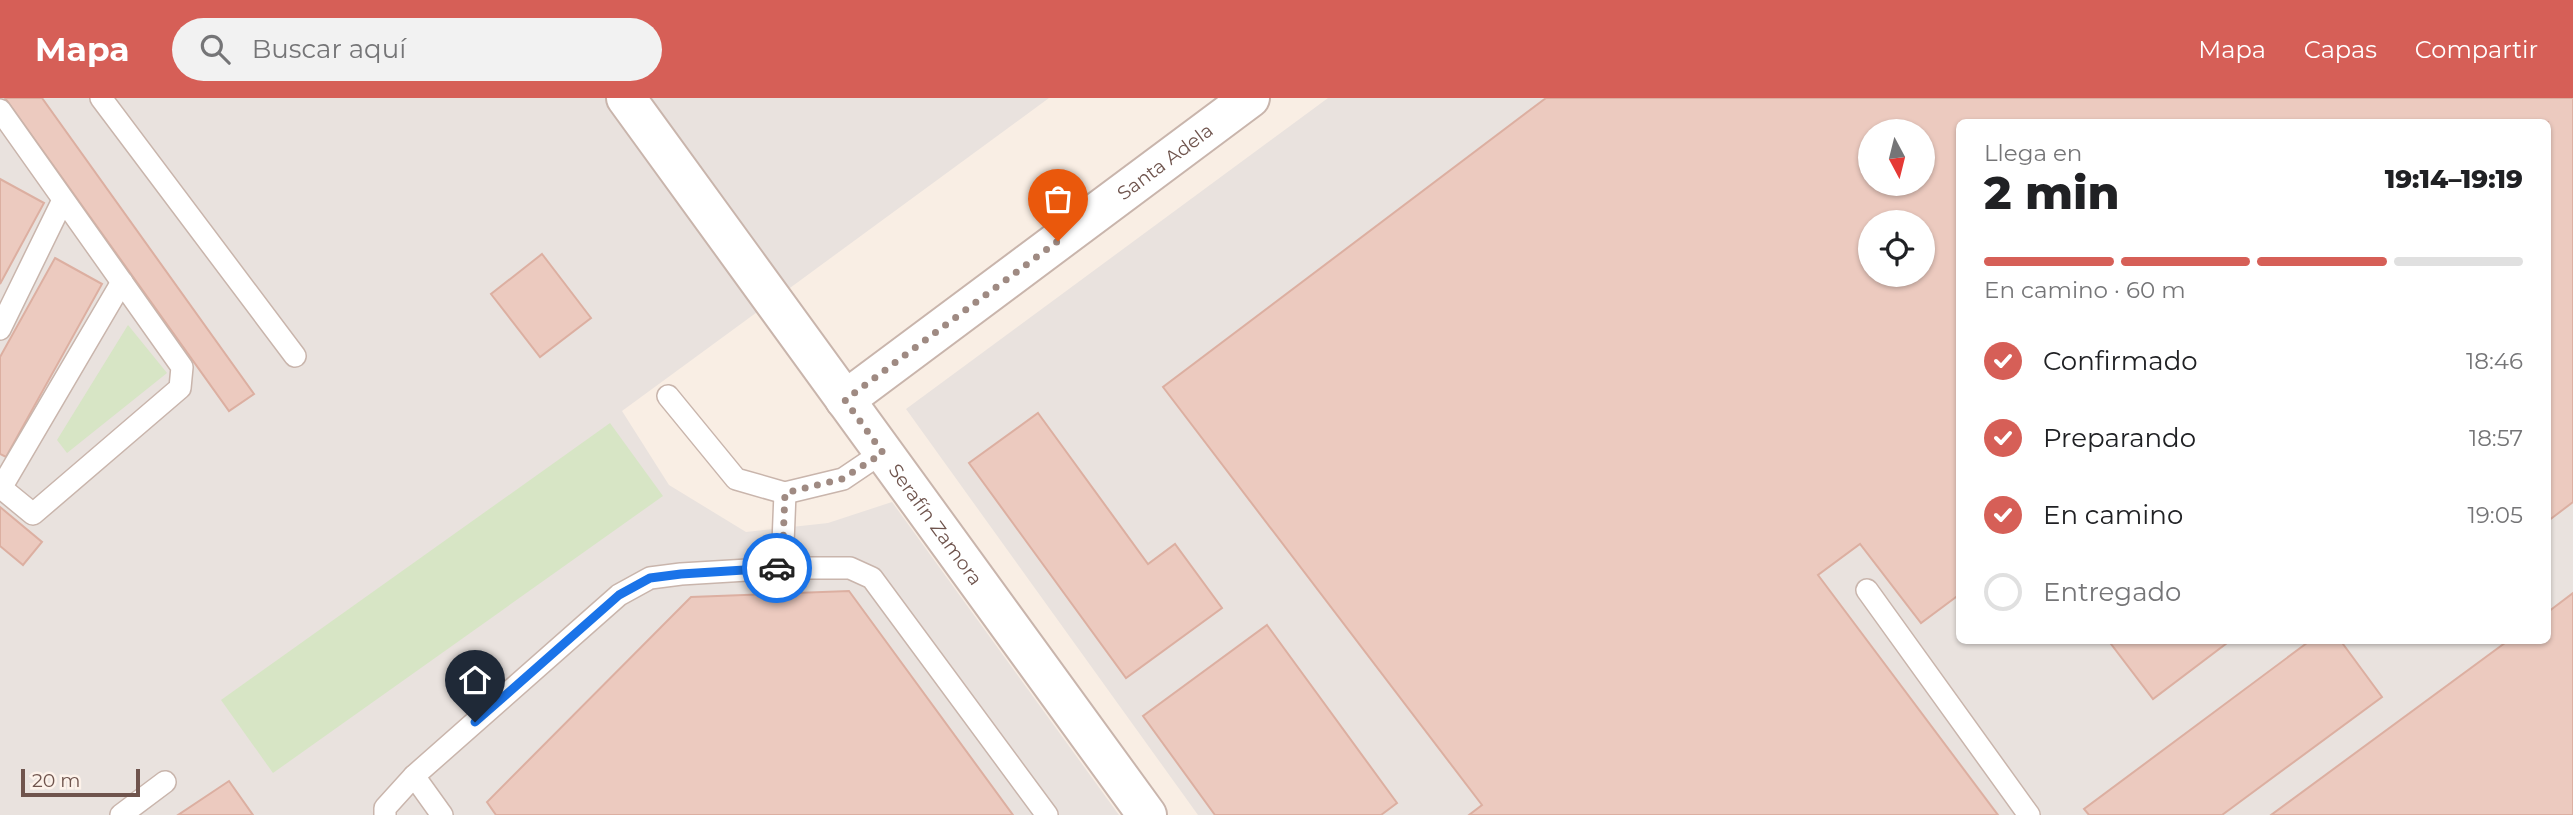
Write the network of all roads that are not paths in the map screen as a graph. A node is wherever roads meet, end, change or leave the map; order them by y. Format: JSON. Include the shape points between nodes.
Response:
{"nodes":[{"id":1,"x":101,"y":98,"type":"edge"},
{"id":2,"x":626,"y":98,"type":"edge"},
{"id":3,"x":1250,"y":98,"type":"edge"},
{"id":4,"x":3,"y":125,"type":"edge"},
{"id":5,"x":64,"y":200,"type":"junction"},
{"id":6,"x":122,"y":282,"type":"junction"},
{"id":7,"x":0,"y":329,"type":"edge"},
{"id":8,"x":295,"y":356,"type":"dead end"},
{"id":9,"x":668,"y":396,"type":"dead end"},
{"id":10,"x":845,"y":400,"type":"junction"},
{"id":11,"x":883,"y":453,"type":"junction"},
{"id":12,"x":1,"y":487,"type":"edge"},
{"id":13,"x":785,"y":493,"type":"junction"},
{"id":14,"x":782,"y":568,"type":"junction"},
{"id":15,"x":1867,"y":590,"type":"dead end"},
{"id":16,"x":414,"y":776,"type":"junction"},
{"id":17,"x":165,"y":782,"type":"dead end"},
{"id":18,"x":121,"y":815,"type":"edge"},
{"id":19,"x":385,"y":815,"type":"edge"},
{"id":20,"x":442,"y":815,"type":"edge"},
{"id":21,"x":1047,"y":815,"type":"edge"},
{"id":22,"x":1147,"y":815,"type":"edge"},
{"id":23,"x":2029,"y":815,"type":"edge"}],
"edges":[{"from":1,"to":8,"type":"lane"},
{"from":2,"to":10,"type":"street","name":"Serafín Zamora"},
{"from":3,"to":10,"type":"street","name":"Santa Adela"},
{"from":4,"to":5,"type":"lane"},
{"from":5,"to":6,"type":"lane"},
{"from":5,"to":7,"type":"lane"},
{"from":6,"to":12,"type":"lane"},
{"from":6,"to":12,"type":"lane","via":[[182,367],[180,388],[33,514]]},
{"from":9,"to":13,"type":"lane","via":[[736,479]]},
{"from":10,"to":11,"type":"street","name":"Serafín Zamora"},
{"from":11,"to":13,"type":"lane","via":[[842,479]]},
{"from":11,"to":22,"type":"street","name":"Serafín Zamora"},
{"from":13,"to":14,"type":"lane"},
{"from":14,"to":16,"type":"lane","via":[[650,578],[619,595]]},
{"from":14,"to":21,"type":"lane","via":[[850,568],[872,578]]},
{"from":15,"to":23,"type":"lane"},
{"from":16,"to":19,"type":"lane","via":[[385,808]]},
{"from":16,"to":20,"type":"lane"},
{"from":17,"to":18,"type":"lane"}]}
